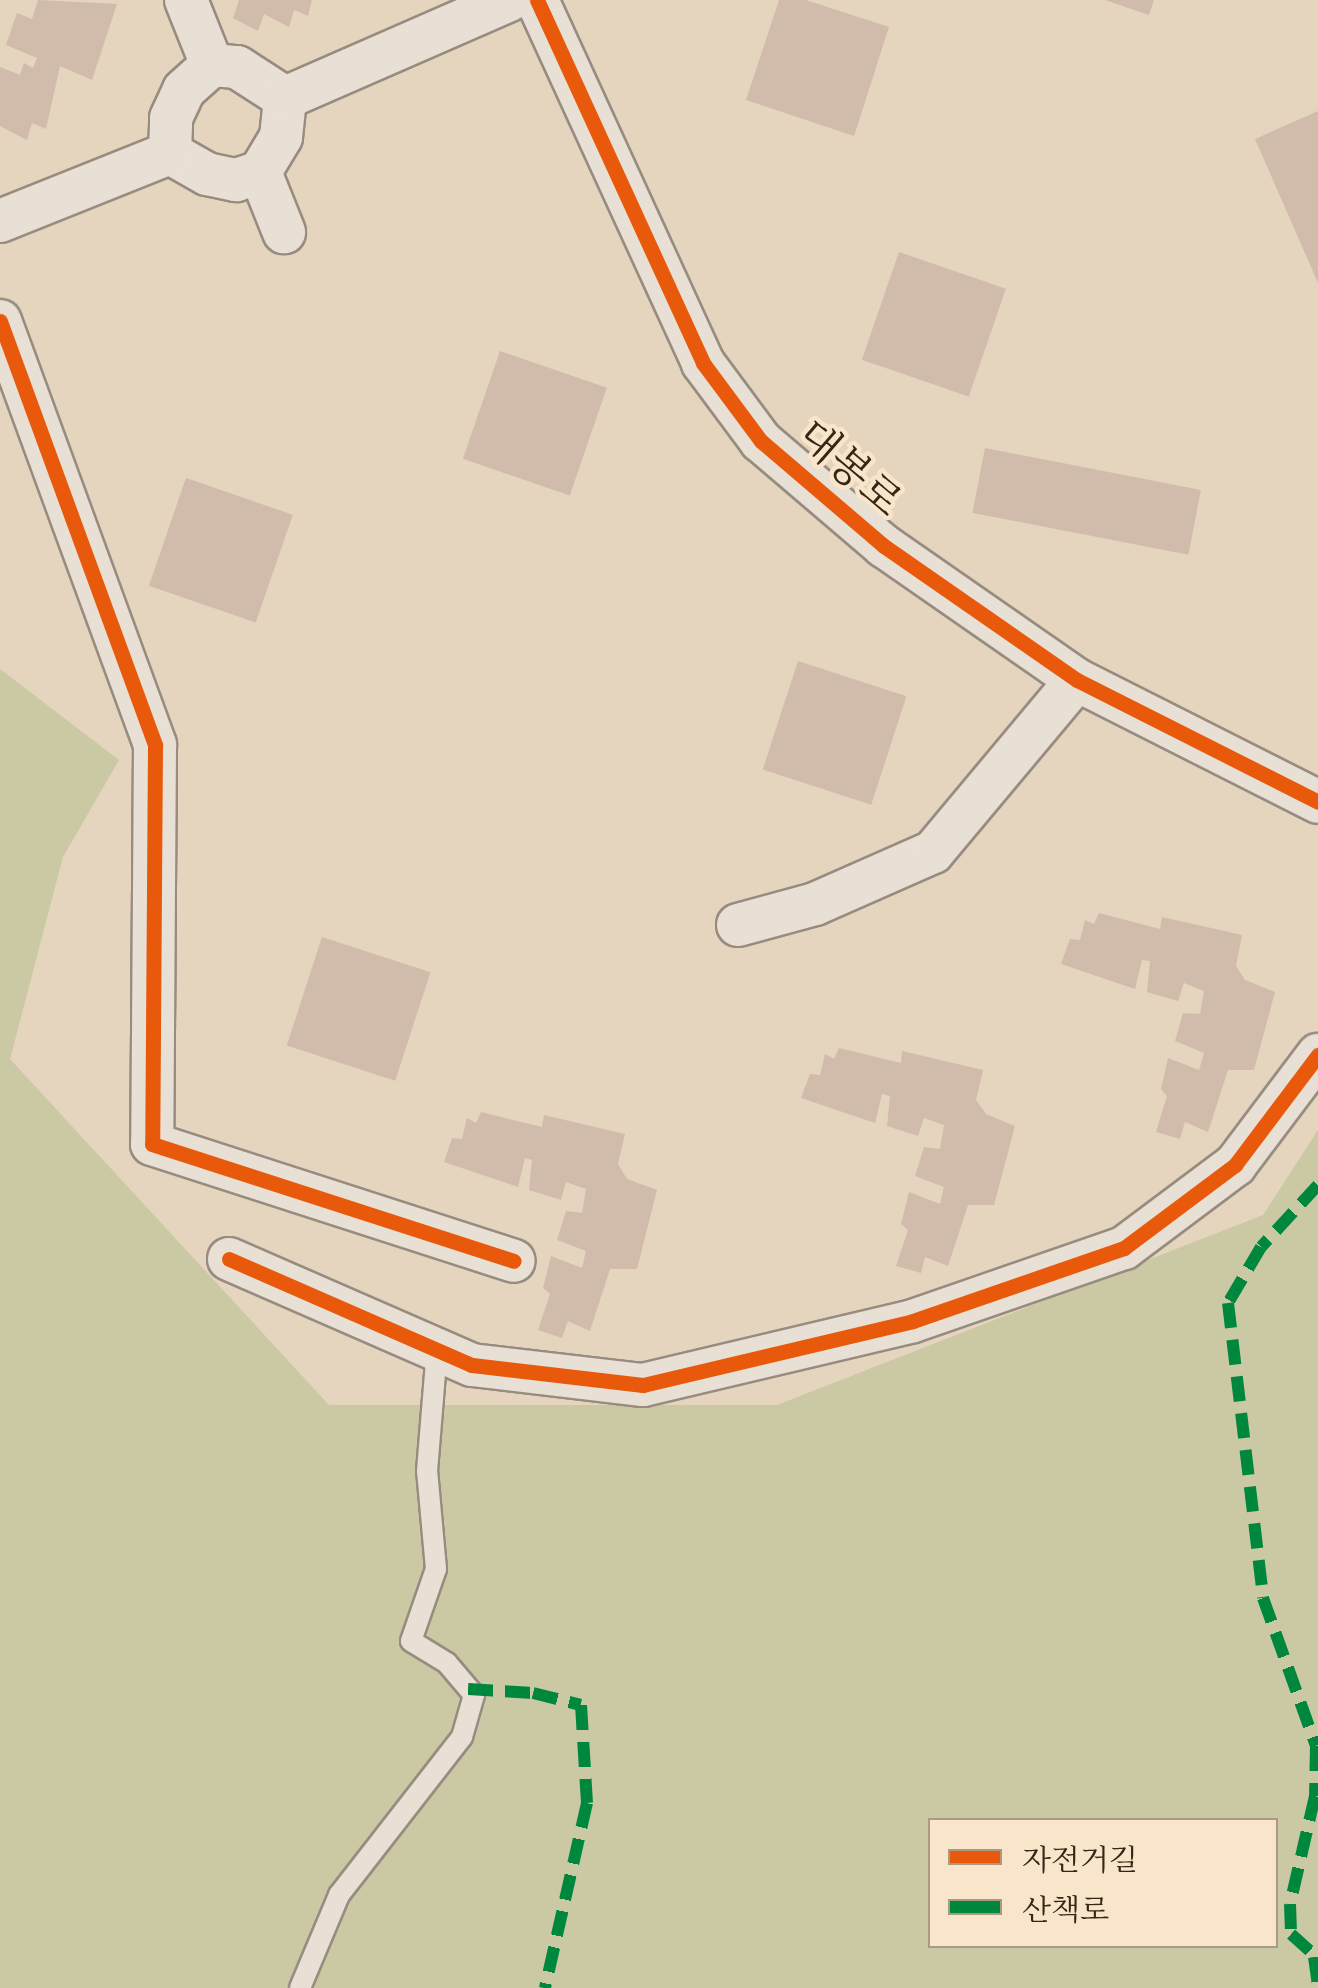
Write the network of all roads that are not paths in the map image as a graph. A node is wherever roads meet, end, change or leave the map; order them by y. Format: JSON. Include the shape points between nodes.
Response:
{"nodes":[{"id":1,"x":186,"y":0,"type":"edge"},
{"id":2,"x":508,"y":0,"type":"edge"},
{"id":3,"x":537,"y":0,"type":"edge"},
{"id":4,"x":212,"y":65,"type":"junction"},
{"id":5,"x":285,"y":98,"type":"junction"},
{"id":6,"x":170,"y":154,"type":"junction"},
{"id":7,"x":260,"y":172,"type":"junction"},
{"id":8,"x":0,"y":221,"type":"edge"},
{"id":9,"x":284,"y":232,"type":"dead end"},
{"id":10,"x":0,"y":321,"type":"edge"},
{"id":11,"x":1077,"y":680,"type":"junction"},
{"id":12,"x":1318,"y":802,"type":"edge"},
{"id":13,"x":738,"y":925,"type":"dead end"},
{"id":14,"x":1318,"y":1056,"type":"edge"},
{"id":15,"x":229,"y":1259,"type":"dead end"},
{"id":16,"x":514,"y":1261,"type":"dead end"},
{"id":17,"x":437,"y":1350,"type":"junction"},
{"id":18,"x":300,"y":1988,"type":"edge"}],
"edges":[{"from":1,"to":4,"type":"street"},
{"from":2,"to":5,"type":"street"},
{"from":3,"to":11,"type":"street","name":"대봉로","via":[[702,364],[762,441],[884,546]]},
{"from":4,"to":5,"type":"street","via":[[237,67]]},
{"from":4,"to":6,"type":"street","via":[[184,90],[170,118]]},
{"from":5,"to":7,"type":"street","via":[[281,136]]},
{"from":6,"to":7,"type":"street","via":[[221,177]]},
{"from":6,"to":8,"type":"street"},
{"from":7,"to":9,"type":"street"},
{"from":10,"to":16,"type":"street","via":[[155,745],[152,1144]]},
{"from":11,"to":12,"type":"street","name":"대봉로"},
{"from":11,"to":13,"type":"street","via":[[933,852],[815,904]]},
{"from":14,"to":17,"type":"street","via":[[1235,1165],[1124,1248],[1017,1289],[642,1386],[472,1365]]},
{"from":15,"to":17,"type":"street"},
{"from":17,"to":18,"type":"lane","via":[[427,1472],[436,1569],[411,1641],[447,1663],[474,1695],[462,1737],[339,1895]]}]}
